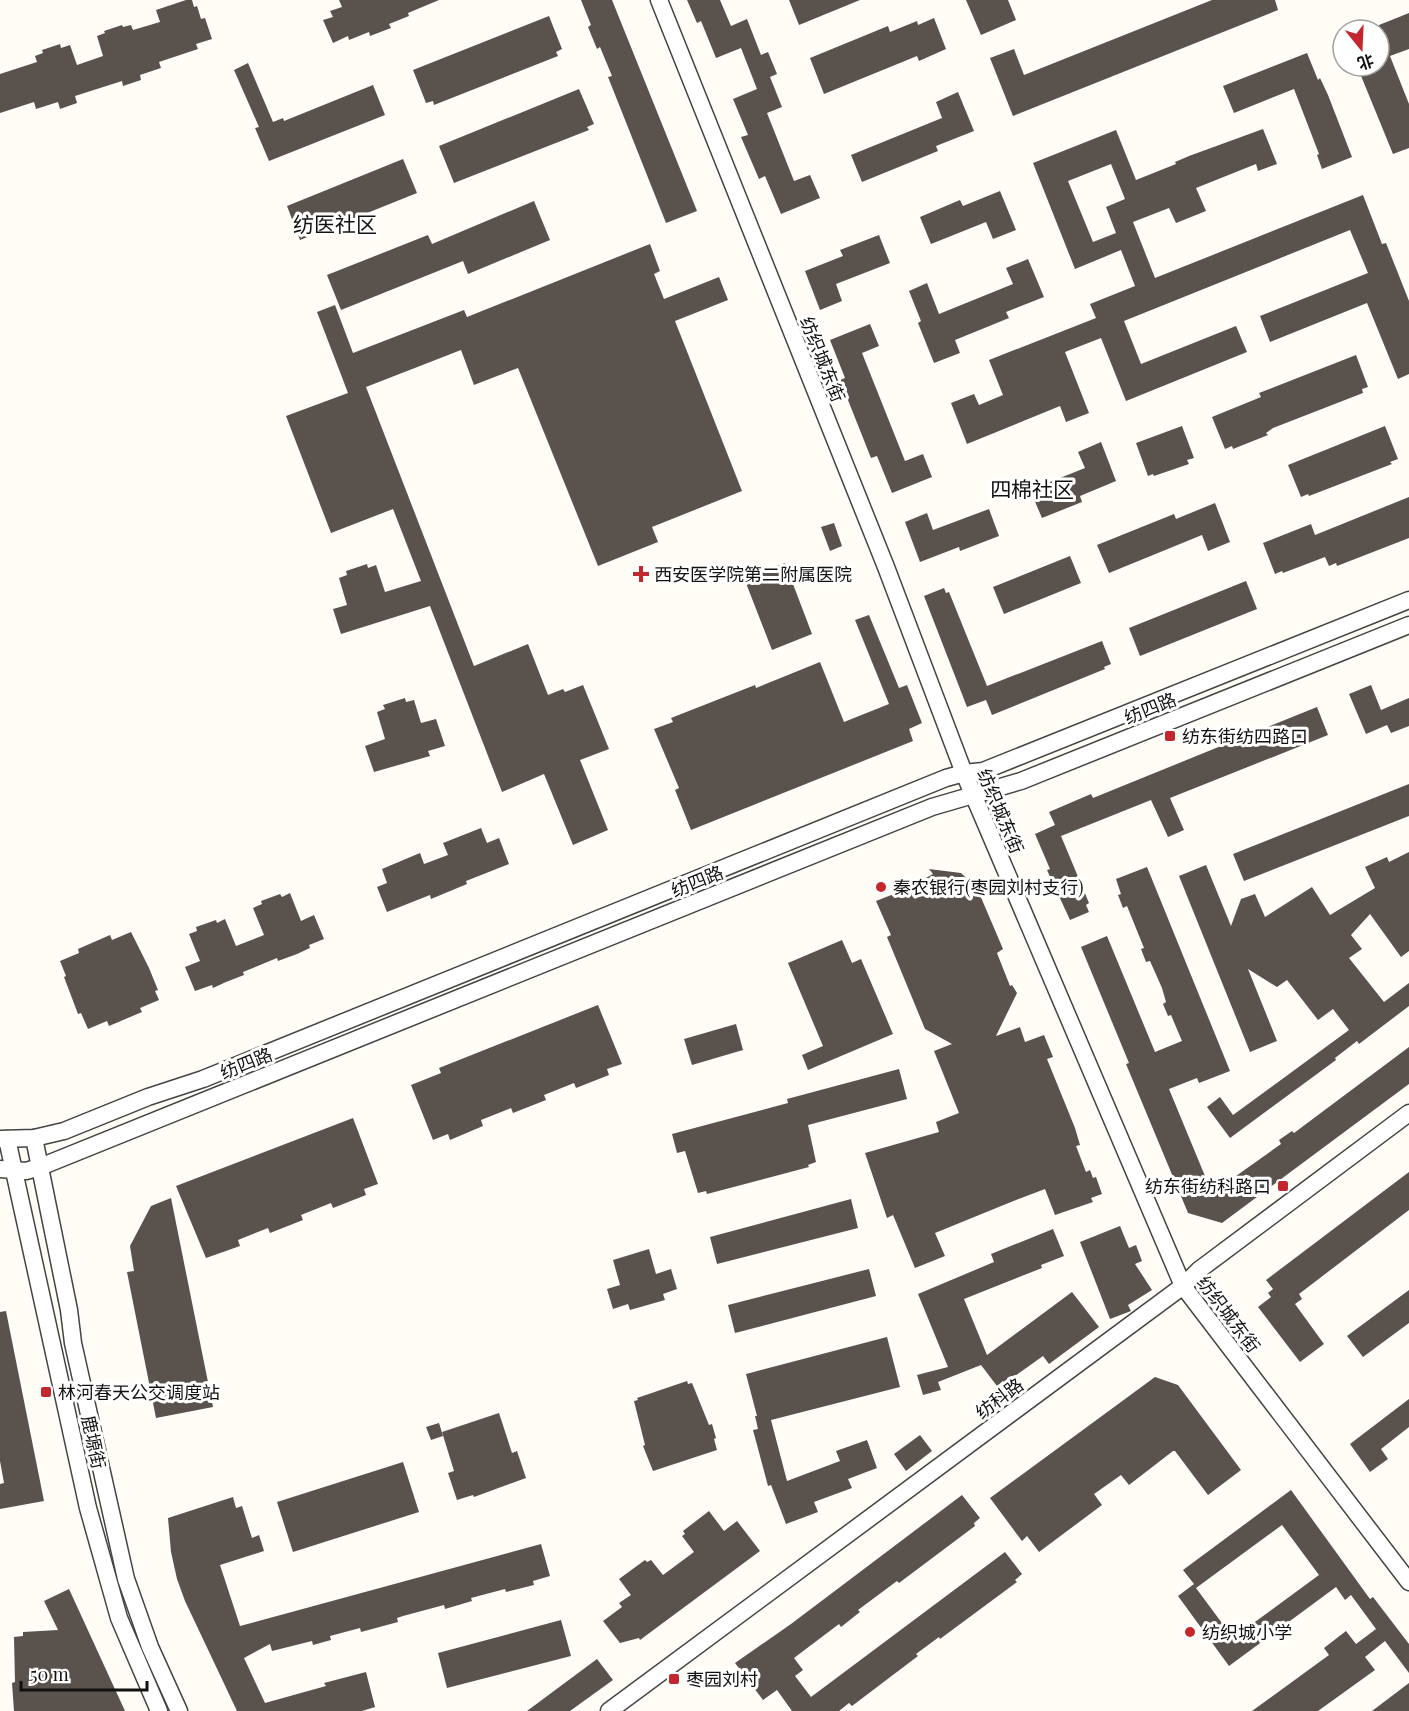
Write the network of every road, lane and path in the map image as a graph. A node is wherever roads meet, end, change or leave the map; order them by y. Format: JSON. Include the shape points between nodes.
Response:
{"nodes":[{"id":1,"x":660,"y":0,"type":"edge"},
{"id":2,"x":1409,"y":600,"type":"edge"},
{"id":3,"x":1409,"y":625,"type":"edge"},
{"id":4,"x":964,"y":773,"type":"junction"},
{"id":5,"x":973,"y":795,"type":"junction"},
{"id":6,"x":1409,"y":1113,"type":"edge"},
{"id":7,"x":33,"y":1138,"type":"junction"},
{"id":8,"x":3,"y":1139,"type":"edge"},
{"id":9,"x":40,"y":1167,"type":"junction"},
{"id":10,"x":7,"y":1170,"type":"edge"},
{"id":11,"x":1183,"y":1286,"type":"junction"},
{"id":12,"x":1409,"y":1582,"type":"edge"},
{"id":13,"x":159,"y":1711,"type":"edge"},
{"id":14,"x":179,"y":1711,"type":"edge"},
{"id":15,"x":609,"y":1711,"type":"edge"}],
"edges":[{"from":1,"to":4,"type":"street","name":"纺织城东街"},
{"from":2,"to":4,"type":"street","name":"纺四路","via":[[983,771]]},
{"from":3,"to":5,"type":"street","name":"纺四路","via":[[1021,781]]},
{"from":4,"to":5,"type":"street","name":"纺织城东街"},
{"from":4,"to":7,"type":"street","name":"纺四路","via":[[202,1079],[64,1131]]},
{"from":5,"to":9,"type":"street","name":"纺四路","via":[[932,807]]},
{"from":5,"to":11,"type":"street","name":"纺织城东街"},
{"from":6,"to":11,"type":"street","name":"纺科路"},
{"from":7,"to":8,"type":"street","name":"纺四路"},
{"from":7,"to":9,"type":"street","name":"鹿塬街"},
{"from":8,"to":10,"type":"street","name":"鹿塬街"},
{"from":9,"to":10,"type":"street","name":"纺四路","via":[[26,1172]]},
{"from":9,"to":14,"type":"street","name":"鹿塬街","via":[[73,1343],[126,1579],[150,1647]]},
{"from":10,"to":13,"type":"street","name":"鹿塬街","via":[[103,1566],[119,1618]]},
{"from":11,"to":12,"type":"street","name":"纺织城东街"},
{"from":11,"to":15,"type":"street","name":"纺科路"}]}
